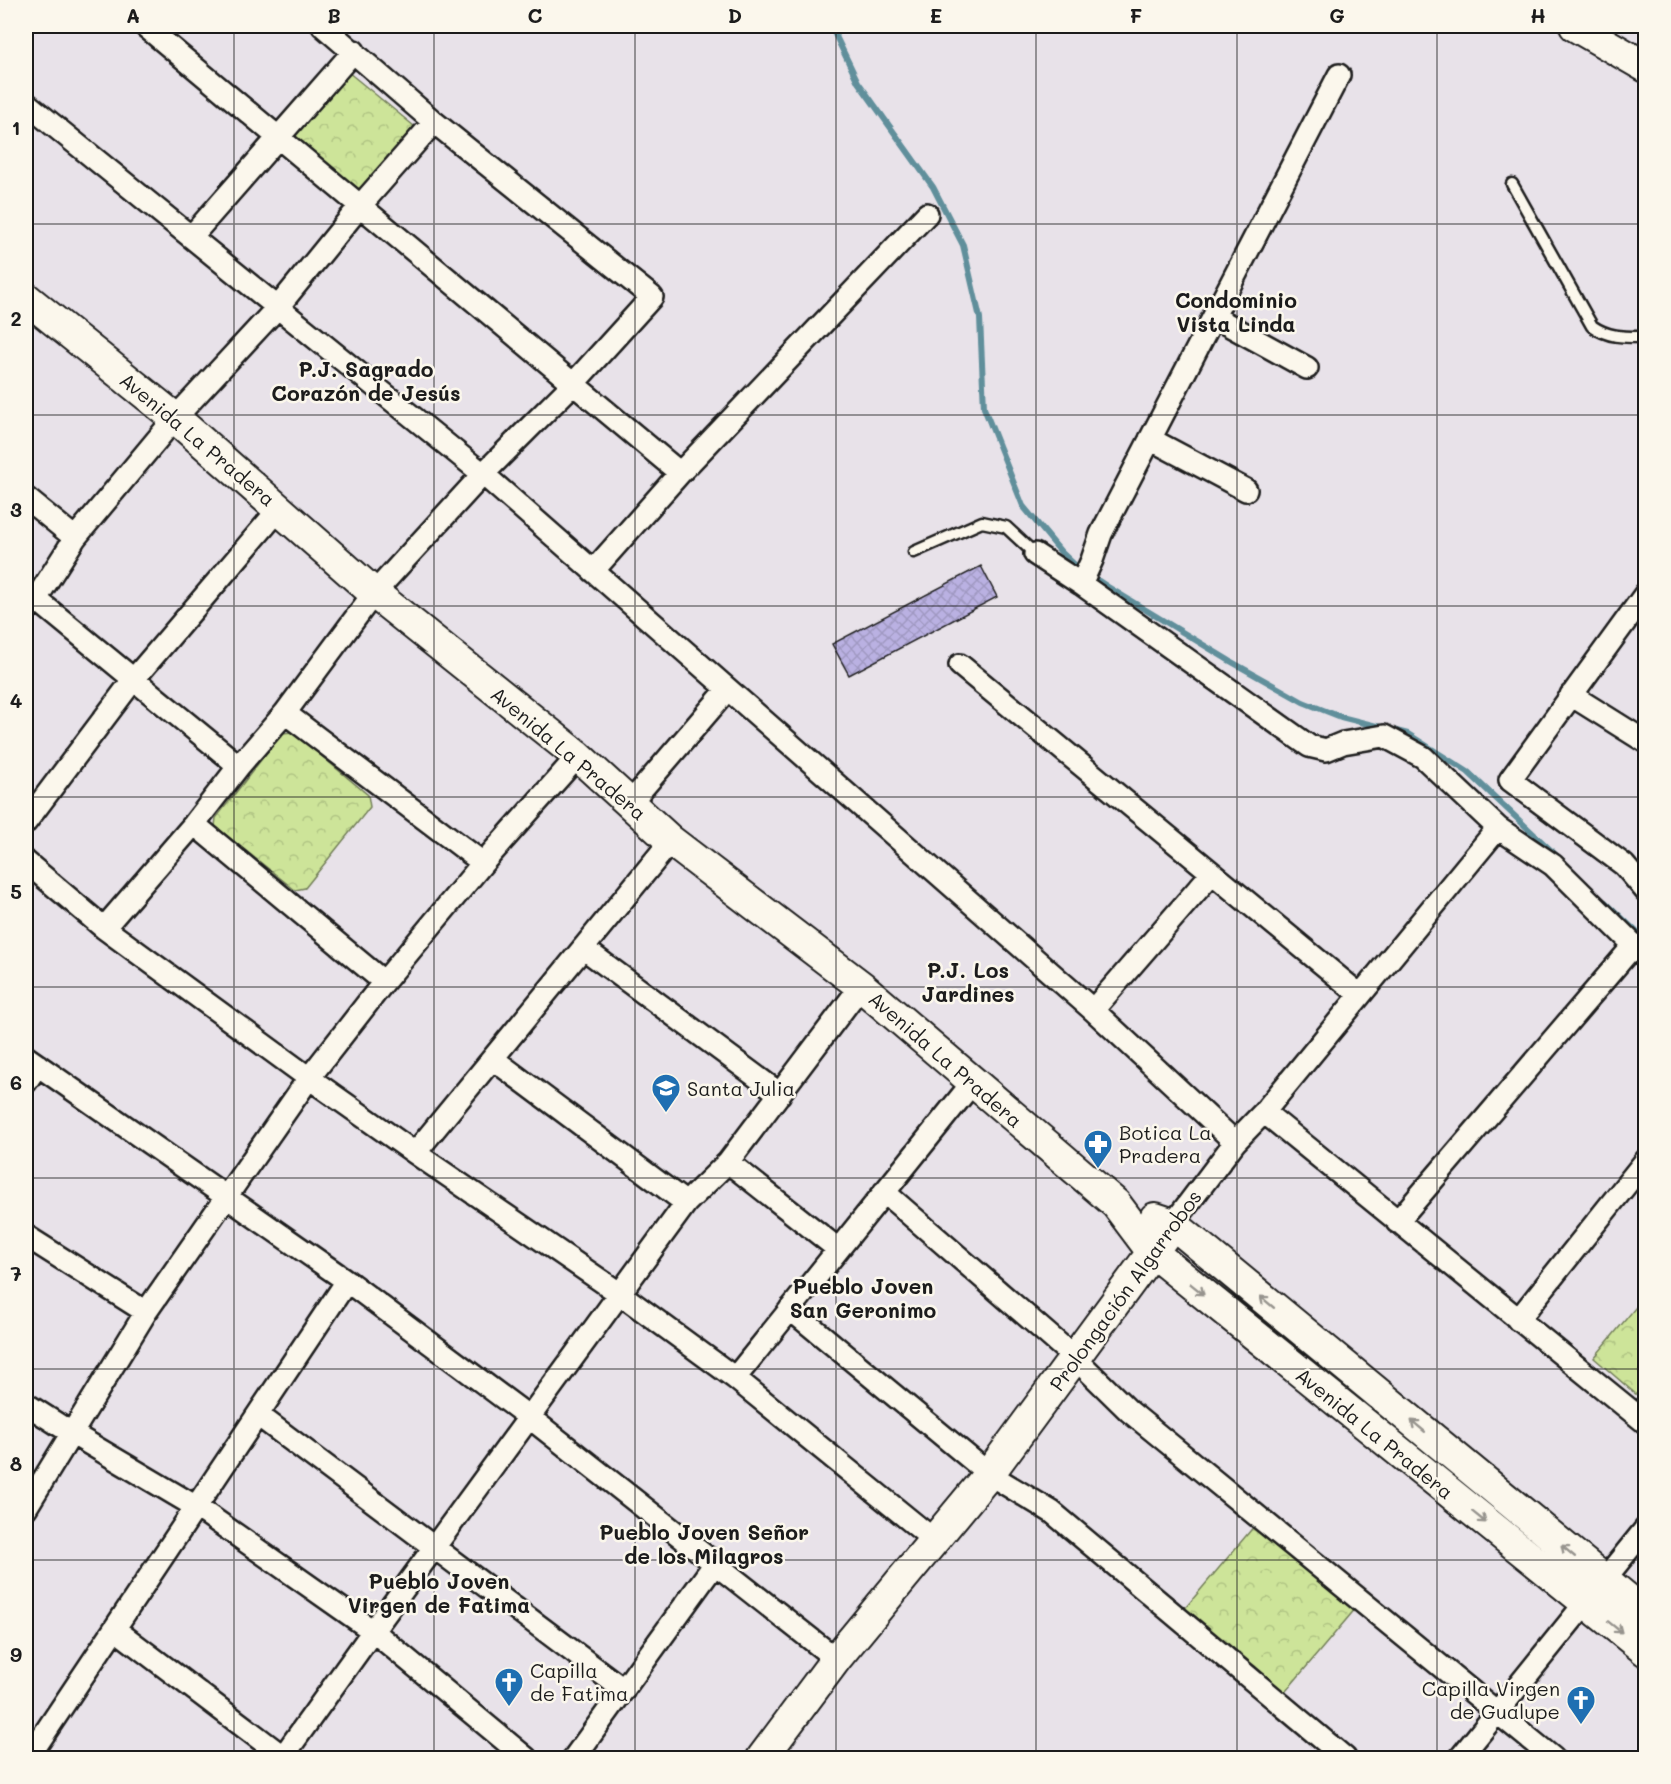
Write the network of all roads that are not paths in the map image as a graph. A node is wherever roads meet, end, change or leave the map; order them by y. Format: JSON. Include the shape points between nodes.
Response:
{"nodes":[{"id":1,"x":145,"y":26,"type":"edge"},
{"id":2,"x":323,"y":26,"type":"edge"},
{"id":3,"x":1575,"y":26,"type":"edge"},
{"id":4,"x":354,"y":51,"type":"junction"},
{"id":5,"x":1646,"y":67,"type":"edge"},
{"id":6,"x":1339,"y":75,"type":"dead end"},
{"id":7,"x":26,"y":103,"type":"edge"},
{"id":8,"x":434,"y":122,"type":"junction"},
{"id":9,"x":279,"y":138,"type":"junction"},
{"id":10,"x":1512,"y":184,"type":"dead end"},
{"id":11,"x":360,"y":206,"type":"junction"},
{"id":12,"x":927,"y":214,"type":"dead end"},
{"id":13,"x":191,"y":237,"type":"junction"},
{"id":14,"x":26,"y":298,"type":"edge"},
{"id":15,"x":278,"y":307,"type":"junction"},
{"id":16,"x":1214,"y":317,"type":"junction"},
{"id":17,"x":1646,"y":338,"type":"edge"},
{"id":18,"x":1307,"y":368,"type":"dead end"},
{"id":19,"x":573,"y":384,"type":"junction"},
{"id":20,"x":175,"y":418,"type":"junction"},
{"id":21,"x":1150,"y":439,"type":"junction"},
{"id":22,"x":680,"y":473,"type":"junction"},
{"id":23,"x":483,"y":474,"type":"junction"},
{"id":24,"x":1246,"y":490,"type":"dead end"},
{"id":25,"x":26,"y":498,"type":"edge"},
{"id":26,"x":280,"y":508,"type":"junction"},
{"id":27,"x":75,"y":538,"type":"junction"},
{"id":28,"x":914,"y":552,"type":"dead end"},
{"id":29,"x":1035,"y":554,"type":"joint"},
{"id":30,"x":593,"y":571,"type":"junction"},
{"id":31,"x":1085,"y":577,"type":"junction"},
{"id":32,"x":374,"y":593,"type":"junction"},
{"id":33,"x":31,"y":605,"type":"edge"},
{"id":34,"x":1642,"y":606,"type":"edge"},
{"id":35,"x":960,"y":665,"type":"dead end"},
{"id":36,"x":133,"y":680,"type":"junction"},
{"id":37,"x":727,"y":690,"type":"junction"},
{"id":38,"x":1572,"y":696,"type":"junction"},
{"id":39,"x":285,"y":713,"type":"junction"},
{"id":40,"x":1646,"y":742,"type":"edge"},
{"id":41,"x":578,"y":756,"type":"junction"},
{"id":42,"x":238,"y":766,"type":"junction"},
{"id":43,"x":630,"y":803,"type":"junction"},
{"id":44,"x":26,"y":822,"type":"edge"},
{"id":45,"x":194,"y":824,"type":"junction"},
{"id":46,"x":1498,"y":828,"type":"junction"},
{"id":47,"x":671,"y":841,"type":"junction"},
{"id":48,"x":26,"y":862,"type":"edge"},
{"id":49,"x":483,"y":863,"type":"junction"},
{"id":50,"x":1212,"y":873,"type":"junction"},
{"id":51,"x":1646,"y":891,"type":"edge"},
{"id":52,"x":104,"y":928,"type":"junction"},
{"id":53,"x":583,"y":948,"type":"junction"},
{"id":54,"x":1640,"y":951,"type":"edge"},
{"id":55,"x":384,"y":982,"type":"junction"},
{"id":56,"x":861,"y":986,"type":"junction"},
{"id":57,"x":1360,"y":995,"type":"junction"},
{"id":58,"x":1093,"y":1010,"type":"junction"},
{"id":59,"x":493,"y":1059,"type":"junction"},
{"id":60,"x":32,"y":1061,"type":"edge"},
{"id":61,"x":309,"y":1078,"type":"junction"},
{"id":62,"x":26,"y":1082,"type":"edge"},
{"id":63,"x":973,"y":1082,"type":"junction"},
{"id":64,"x":780,"y":1094,"type":"junction"},
{"id":65,"x":1264,"y":1112,"type":"junction"},
{"id":66,"x":1235,"y":1142,"type":"junction"},
{"id":67,"x":415,"y":1153,"type":"junction"},
{"id":68,"x":1646,"y":1160,"type":"edge"},
{"id":69,"x":728,"y":1162,"type":"junction"},
{"id":70,"x":884,"y":1192,"type":"junction"},
{"id":71,"x":225,"y":1197,"type":"junction"},
{"id":72,"x":686,"y":1203,"type":"junction"},
{"id":73,"x":1116,"y":1204,"type":"junction"},
{"id":74,"x":1397,"y":1222,"type":"junction"},
{"id":75,"x":1173,"y":1224,"type":"junction"},
{"id":76,"x":26,"y":1236,"type":"edge"},
{"id":77,"x":838,"y":1250,"type":"junction"},
{"id":78,"x":1152,"y":1252,"type":"junction"},
{"id":79,"x":347,"y":1281,"type":"junction"},
{"id":80,"x":619,"y":1293,"type":"junction"},
{"id":81,"x":790,"y":1309,"type":"junction"},
{"id":82,"x":146,"y":1312,"type":"junction"},
{"id":83,"x":1518,"y":1320,"type":"junction"},
{"id":84,"x":1075,"y":1358,"type":"junction"},
{"id":85,"x":735,"y":1378,"type":"junction"},
{"id":86,"x":26,"y":1404,"type":"edge"},
{"id":87,"x":258,"y":1415,"type":"junction"},
{"id":88,"x":529,"y":1417,"type":"junction"},
{"id":89,"x":1646,"y":1423,"type":"edge"},
{"id":90,"x":72,"y":1434,"type":"junction"},
{"id":91,"x":989,"y":1474,"type":"junction"},
{"id":92,"x":26,"y":1508,"type":"edge"},
{"id":93,"x":198,"y":1508,"type":"junction"},
{"id":94,"x":1646,"y":1528,"type":"edge"},
{"id":95,"x":934,"y":1540,"type":"junction"},
{"id":96,"x":434,"y":1547,"type":"junction"},
{"id":97,"x":714,"y":1565,"type":"junction"},
{"id":98,"x":1603,"y":1579,"type":"junction"},
{"id":99,"x":1584,"y":1602,"type":"junction"},
{"id":100,"x":1646,"y":1614,"type":"edge"},
{"id":101,"x":116,"y":1630,"type":"junction"},
{"id":102,"x":373,"y":1630,"type":"junction"},
{"id":103,"x":1646,"y":1651,"type":"edge"},
{"id":104,"x":836,"y":1659,"type":"junction"},
{"id":105,"x":624,"y":1690,"type":"junction"},
{"id":106,"x":1497,"y":1712,"type":"junction"},
{"id":107,"x":28,"y":1758,"type":"edge"},
{"id":108,"x":283,"y":1758,"type":"edge"},
{"id":109,"x":526,"y":1758,"type":"edge"},
{"id":110,"x":574,"y":1758,"type":"edge"},
{"id":111,"x":762,"y":1758,"type":"edge"},
{"id":112,"x":1345,"y":1758,"type":"edge"},
{"id":113,"x":1460,"y":1758,"type":"edge"},
{"id":114,"x":1553,"y":1758,"type":"edge"}],
"edges":[{"from":1,"to":9,"type":"street"},
{"from":2,"to":4,"type":"street"},
{"from":3,"to":5,"type":"street"},
{"from":4,"to":8,"type":"street"},
{"from":4,"to":9,"type":"street"},
{"from":6,"to":16,"type":"street"},
{"from":7,"to":13,"type":"street"},
{"from":8,"to":11,"type":"street"},
{"from":8,"to":19,"type":"street","via":[[652,297]]},
{"from":9,"to":11,"type":"street"},
{"from":9,"to":13,"type":"street"},
{"from":10,"to":17,"type":"lane","via":[[1592,326],[1614,337]]},
{"from":11,"to":15,"type":"street"},
{"from":11,"to":19,"type":"street"},
{"from":12,"to":22,"type":"street"},
{"from":13,"to":15,"type":"street"},
{"from":14,"to":20,"type":"street","name":"Avenida La Pradera"},
{"from":15,"to":20,"type":"street"},
{"from":15,"to":23,"type":"street"},
{"from":16,"to":18,"type":"street"},
{"from":16,"to":21,"type":"street"},
{"from":19,"to":22,"type":"street"},
{"from":19,"to":23,"type":"street"},
{"from":20,"to":26,"type":"street","name":"Avenida La Pradera"},
{"from":20,"to":27,"type":"street"},
{"from":21,"to":24,"type":"street"},
{"from":21,"to":31,"type":"street","via":[[1101,534]]},
{"from":22,"to":30,"type":"street"},
{"from":23,"to":30,"type":"street"},
{"from":23,"to":32,"type":"street"},
{"from":25,"to":27,"type":"street"},
{"from":26,"to":32,"type":"street","name":"Avenida La Pradera"},
{"from":26,"to":36,"type":"street"},
{"from":27,"to":33,"type":"street"},
{"from":28,"to":29,"type":"lane","via":[[982,522],[1006,527]]},
{"from":29,"to":31,"type":"street"},
{"from":30,"to":37,"type":"street"},
{"from":31,"to":46,"type":"street","via":[[1309,746],[1326,750],[1342,743],[1384,736],[1423,757]]},
{"from":32,"to":39,"type":"street"},
{"from":32,"to":41,"type":"street","name":"Avenida La Pradera"},
{"from":33,"to":36,"type":"street"},
{"from":34,"to":38,"type":"street"},
{"from":35,"to":50,"type":"street"},
{"from":36,"to":42,"type":"street"},
{"from":36,"to":44,"type":"street"},
{"from":37,"to":43,"type":"street"},
{"from":37,"to":58,"type":"street"},
{"from":38,"to":40,"type":"street"},
{"from":38,"to":51,"type":"street","via":[[1510,780],[1624,865]]},
{"from":39,"to":42,"type":"street"},
{"from":39,"to":49,"type":"street"},
{"from":41,"to":43,"type":"street","name":"Avenida La Pradera"},
{"from":41,"to":49,"type":"street"},
{"from":42,"to":45,"type":"street"},
{"from":43,"to":47,"type":"street","name":"Avenida La Pradera"},
{"from":45,"to":52,"type":"street"},
{"from":45,"to":55,"type":"street"},
{"from":46,"to":54,"type":"street","via":[[1553,865]]},
{"from":46,"to":57,"type":"street","name":"Prolongación Algarrobos"},
{"from":47,"to":53,"type":"street"},
{"from":47,"to":56,"type":"street","name":"Avenida La Pradera"},
{"from":48,"to":52,"type":"street"},
{"from":49,"to":55,"type":"street"},
{"from":50,"to":57,"type":"street"},
{"from":50,"to":58,"type":"street"},
{"from":52,"to":61,"type":"street"},
{"from":53,"to":59,"type":"street"},
{"from":53,"to":64,"type":"street"},
{"from":54,"to":74,"type":"street"},
{"from":55,"to":61,"type":"street"},
{"from":56,"to":63,"type":"street","name":"Avenida La Pradera"},
{"from":56,"to":64,"type":"street"},
{"from":57,"to":65,"type":"street","name":"Prolongación Algarrobos"},
{"from":58,"to":66,"type":"street"},
{"from":59,"to":67,"type":"street"},
{"from":59,"to":72,"type":"street"},
{"from":60,"to":62,"type":"street"},
{"from":60,"to":71,"type":"street"},
{"from":61,"to":67,"type":"street"},
{"from":61,"to":71,"type":"street"},
{"from":63,"to":70,"type":"street"},
{"from":63,"to":73,"type":"street","name":"Avenida La Pradera"},
{"from":64,"to":69,"type":"street"},
{"from":65,"to":66,"type":"street","name":"Prolongación Algarrobos"},
{"from":65,"to":74,"type":"street"},
{"from":66,"to":75,"type":"street","name":"Prolongación Algarrobos"},
{"from":67,"to":80,"type":"street"},
{"from":68,"to":83,"type":"street"},
{"from":69,"to":72,"type":"street"},
{"from":69,"to":77,"type":"street"},
{"from":70,"to":77,"type":"street"},
{"from":70,"to":84,"type":"street"},
{"from":71,"to":79,"type":"street"},
{"from":71,"to":82,"type":"street"},
{"from":72,"to":80,"type":"street"},
{"from":73,"to":75,"type":"street","name":"Avenida La Pradera"},
{"from":73,"to":78,"type":"street","name":"Avenida La Pradera"},
{"from":74,"to":83,"type":"street"},
{"from":75,"to":78,"type":"street","name":"Prolongación Algarrobos"},
{"from":98,"to":75,"type":"street","name":"Avenida La Pradera","one_way":true},
{"from":76,"to":82,"type":"street"},
{"from":77,"to":81,"type":"street"},
{"from":78,"to":84,"type":"street","name":"Prolongación Algarrobos"},
{"from":78,"to":99,"type":"street","name":"Avenida La Pradera","one_way":true},
{"from":79,"to":87,"type":"street"},
{"from":79,"to":88,"type":"street"},
{"from":80,"to":85,"type":"street"},
{"from":80,"to":88,"type":"street"},
{"from":81,"to":85,"type":"street"},
{"from":81,"to":91,"type":"street"},
{"from":82,"to":90,"type":"street"},
{"from":83,"to":89,"type":"street"},
{"from":84,"to":91,"type":"street","name":"Prolongación Algarrobos"},
{"from":84,"to":106,"type":"street","via":[[1129,1411]]},
{"from":85,"to":95,"type":"street"},
{"from":86,"to":90,"type":"street"},
{"from":87,"to":93,"type":"street"},
{"from":87,"to":96,"type":"street"},
{"from":88,"to":96,"type":"street"},
{"from":88,"to":97,"type":"street"},
{"from":90,"to":92,"type":"street"},
{"from":90,"to":93,"type":"street"},
{"from":91,"to":95,"type":"street","name":"Prolongación Algarrobos"},
{"from":91,"to":112,"type":"street","via":[[1052,1512]]},
{"from":93,"to":101,"type":"street"},
{"from":93,"to":102,"type":"street"},
{"from":94,"to":98,"type":"street"},
{"from":95,"to":104,"type":"street","name":"Prolongación Algarrobos"},
{"from":96,"to":102,"type":"street"},
{"from":96,"to":105,"type":"street"},
{"from":97,"to":104,"type":"street"},
{"from":97,"to":105,"type":"street"},
{"from":98,"to":99,"type":"street"},
{"from":98,"to":100,"type":"street","name":"Avenida La Pradera"},
{"from":99,"to":103,"type":"street","name":"Avenida La Pradera","one_way":true},
{"from":99,"to":106,"type":"street"},
{"from":101,"to":107,"type":"street"},
{"from":101,"to":108,"type":"street"},
{"from":102,"to":108,"type":"street"},
{"from":102,"to":109,"type":"street"},
{"from":104,"to":111,"type":"street","name":"Prolongación Algarrobos"},
{"from":105,"to":110,"type":"street"},
{"from":106,"to":113,"type":"street"},
{"from":106,"to":114,"type":"street"}]}
